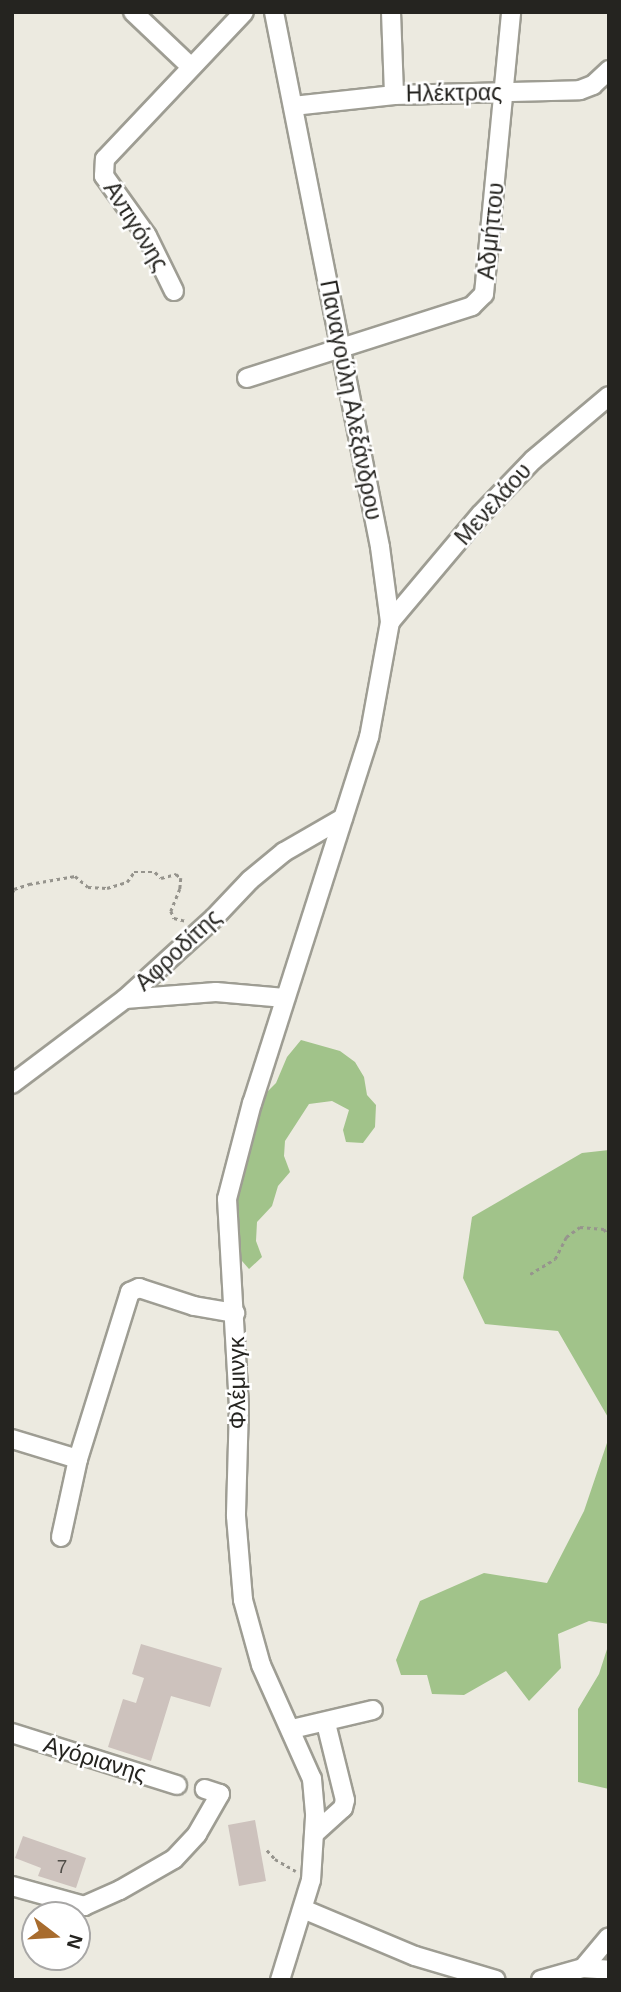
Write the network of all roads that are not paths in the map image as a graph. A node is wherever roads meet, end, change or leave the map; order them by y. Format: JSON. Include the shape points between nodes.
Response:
{"nodes":[{"id":1,"x":133,"y":12,"type":"edge"},
{"id":2,"x":244,"y":12,"type":"edge"},
{"id":3,"x":274,"y":12,"type":"edge"},
{"id":4,"x":391,"y":12,"type":"edge"},
{"id":5,"x":511,"y":12,"type":"edge"},
{"id":6,"x":190,"y":66,"type":"junction"},
{"id":7,"x":609,"y":70,"type":"edge"},
{"id":8,"x":504,"y":92,"type":"junction"},
{"id":9,"x":394,"y":94,"type":"junction"},
{"id":10,"x":293,"y":106,"type":"junction"},
{"id":11,"x":174,"y":291,"type":"dead end"},
{"id":12,"x":339,"y":348,"type":"junction"},
{"id":13,"x":247,"y":378,"type":"dead end"},
{"id":14,"x":609,"y":396,"type":"edge"},
{"id":15,"x":390,"y":622,"type":"junction"},
{"id":16,"x":354,"y":787,"type":"joint"},
{"id":17,"x":343,"y":818,"type":"junction"},
{"id":18,"x":285,"y":998,"type":"junction"},
{"id":19,"x":125,"y":999,"type":"junction"},
{"id":20,"x":12,"y":1084,"type":"edge"},
{"id":21,"x":235,"y":1313,"type":"junction"},
{"id":22,"x":12,"y":1439,"type":"edge"},
{"id":23,"x":78,"y":1459,"type":"junction"},
{"id":24,"x":61,"y":1537,"type":"dead end"},
{"id":25,"x":373,"y":1710,"type":"dead end"},
{"id":26,"x":326,"y":1723,"type":"junction"},
{"id":27,"x":292,"y":1729,"type":"junction"},
{"id":28,"x":12,"y":1733,"type":"edge"},
{"id":29,"x":177,"y":1785,"type":"dead end"},
{"id":30,"x":205,"y":1789,"type":"dead end"},
{"id":31,"x":314,"y":1833,"type":"junction"},
{"id":32,"x":12,"y":1886,"type":"edge"},
{"id":33,"x":303,"y":1909,"type":"junction"},
{"id":34,"x":609,"y":1937,"type":"edge"},
{"id":35,"x":583,"y":1968,"type":"junction"},
{"id":36,"x":609,"y":1970,"type":"edge"},
{"id":37,"x":280,"y":1980,"type":"edge"},
{"id":38,"x":496,"y":1980,"type":"edge"},
{"id":39,"x":541,"y":1980,"type":"edge"}],
"edges":[{"from":1,"to":6,"type":"street"},
{"from":2,"to":6,"type":"street","name":"Αντιγόνης"},
{"from":3,"to":10,"type":"street","name":"Παναγούλη Αλεξάνδρου"},
{"from":4,"to":9,"type":"street"},
{"from":5,"to":8,"type":"street","name":"Αδμήττου"},
{"from":6,"to":11,"type":"street","name":"Αντιγόνης","via":[[113,149],[103,168],[112,190],[157,253]]},
{"from":7,"to":8,"type":"street","name":"Ηλέκτρας","via":[[580,90]]},
{"from":8,"to":9,"type":"street","name":"Ηλέκτρας"},
{"from":8,"to":12,"type":"street","name":"Αδμήττου","via":[[484,294],[472,306]]},
{"from":9,"to":10,"type":"street","name":"Ηλέκτρας"},
{"from":10,"to":12,"type":"street","name":"Παναγούλη Αλεξάνδρου"},
{"from":12,"to":13,"type":"street","name":"Αδμήττου"},
{"from":12,"to":15,"type":"street","name":"Παναγούλη Αλεξάνδρου","via":[[380,547]]},
{"from":14,"to":15,"type":"street","name":"Μενελάου","via":[[533,460]]},
{"from":15,"to":16,"type":"street","name":"Παναγούλη Αλεξάνδρου","via":[[374,713]]},
{"from":16,"to":17,"type":"street","name":"Φλέμινγκ"},
{"from":17,"to":18,"type":"street","name":"Φλέμινγκ"},
{"from":17,"to":19,"type":"street","name":"Αφροδίτης","via":[[284,852],[250,880]]},
{"from":18,"to":19,"type":"street","via":[[216,992]]},
{"from":18,"to":21,"type":"street","name":"Φλέμινγκ","via":[[229,1189]]},
{"from":19,"to":20,"type":"street","name":"Αφροδίτης"},
{"from":21,"to":23,"type":"street","via":[[194,1306],[139,1288],[130,1292]]},
{"from":21,"to":27,"type":"street","name":"Φλέμινγκ","via":[[239,1406],[236,1516],[243,1600],[261,1665]]},
{"from":22,"to":23,"type":"street"},
{"from":23,"to":24,"type":"street"},
{"from":25,"to":26,"type":"street"},
{"from":26,"to":27,"type":"street"},
{"from":26,"to":31,"type":"street","via":[[345,1800],[343,1808]]},
{"from":27,"to":31,"type":"street","name":"Φλέμινγκ","via":[[312,1779]]},
{"from":28,"to":29,"type":"street","name":"Αγόριανης"},
{"from":30,"to":32,"type":"street","via":[[220,1794],[197,1834],[174,1859],[120,1890],[83,1906]]},
{"from":31,"to":33,"type":"street","name":"Φλέμινγκ","via":[[311,1880]]},
{"from":33,"to":37,"type":"street","name":"Φλέμινγκ"},
{"from":33,"to":38,"type":"street","via":[[415,1956]]},
{"from":34,"to":35,"type":"street"},
{"from":35,"to":36,"type":"street"},
{"from":35,"to":39,"type":"street"}]}
